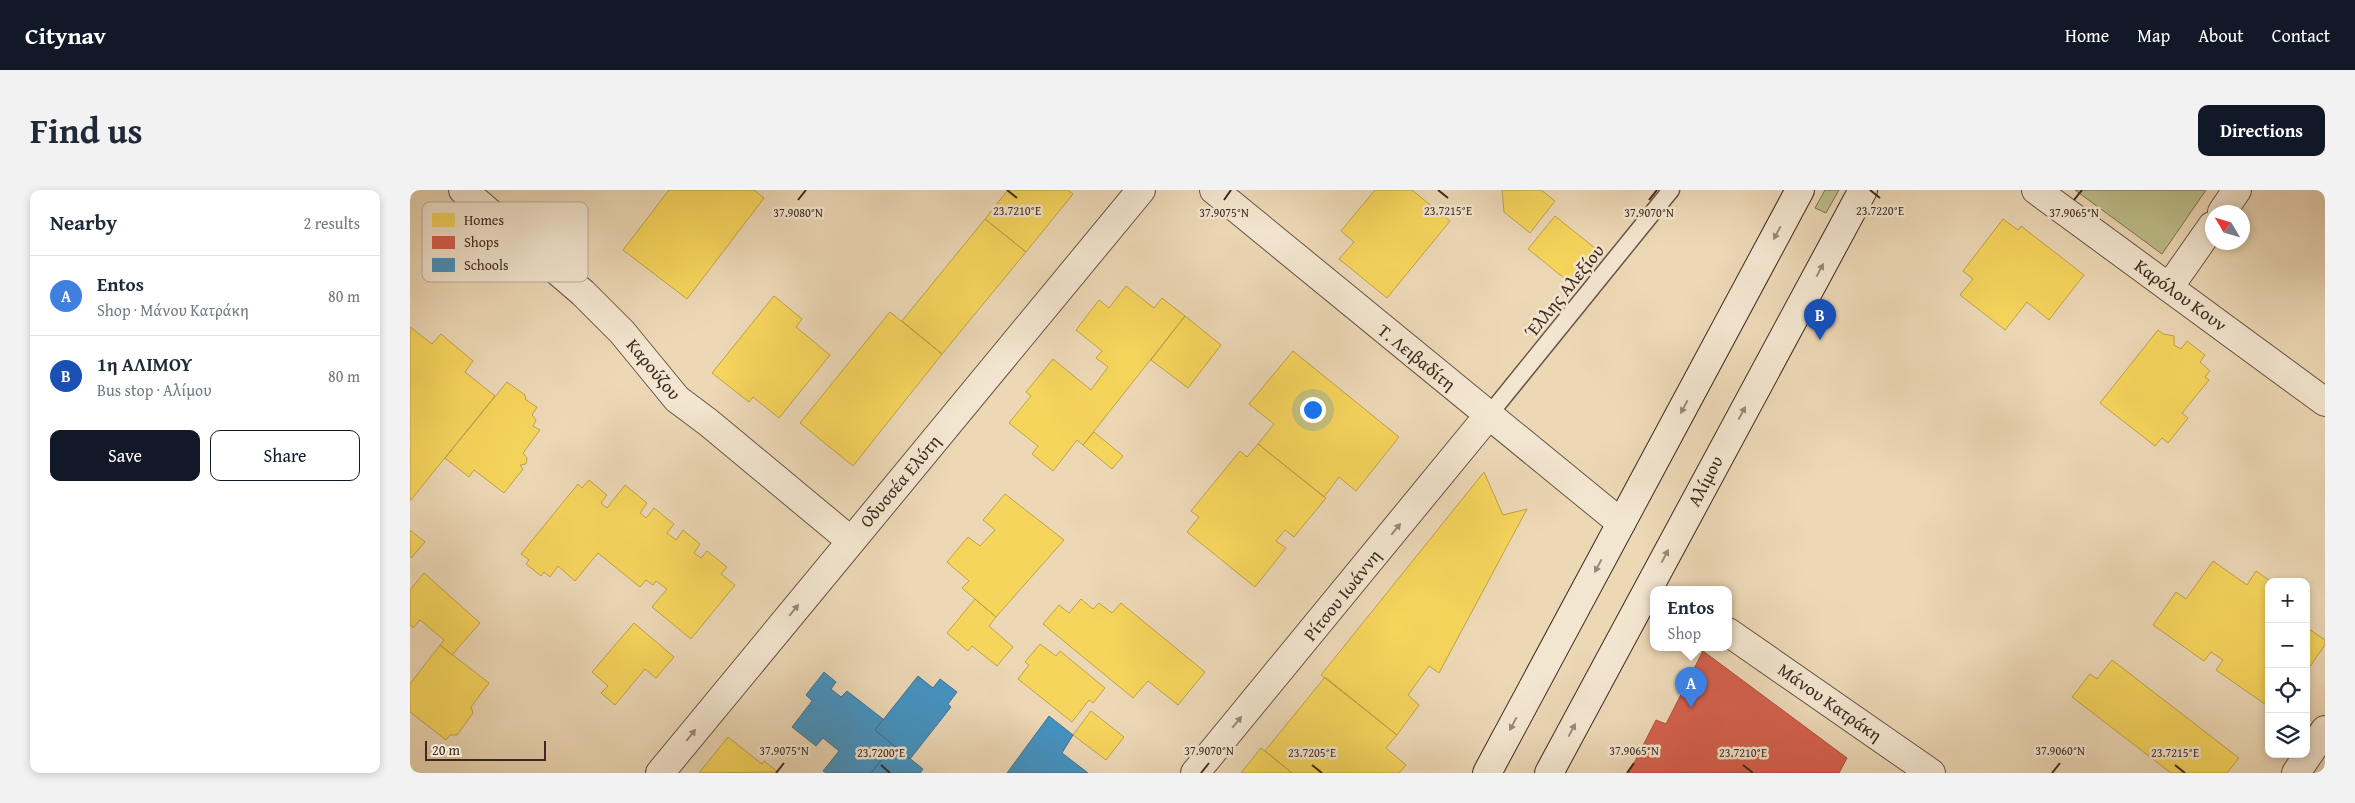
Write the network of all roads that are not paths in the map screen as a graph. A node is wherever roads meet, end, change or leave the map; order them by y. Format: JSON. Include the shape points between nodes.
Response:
{"nodes":[{"id":1,"x":464,"y":190,"type":"edge"},
{"id":2,"x":1141,"y":190,"type":"edge"},
{"id":3,"x":1214,"y":190,"type":"edge"},
{"id":4,"x":1671,"y":190,"type":"edge"},
{"id":5,"x":1800,"y":190,"type":"edge"},
{"id":6,"x":1862,"y":190,"type":"edge"},
{"id":7,"x":2036,"y":190,"type":"edge"},
{"id":8,"x":2237,"y":190,"type":"edge"},
{"id":9,"x":478,"y":202,"type":"edge"},
{"id":10,"x":2227,"y":205,"type":"edge"},
{"id":11,"x":2205,"y":236,"type":"edge"},
{"id":12,"x":570,"y":282,"type":"edge"},
{"id":13,"x":2170,"y":286,"type":"junction"},
{"id":14,"x":2325,"y":402,"type":"edge"},
{"id":15,"x":1488,"y":416,"type":"junction"},
{"id":16,"x":1621,"y":523,"type":"junction"},
{"id":17,"x":851,"y":541,"type":"junction"},
{"id":18,"x":1659,"y":585,"type":"edge"},
{"id":19,"x":1650,"y":600,"type":"edge"},
{"id":20,"x":1732,"y":635,"type":"edge"},
{"id":21,"x":2325,"y":730,"type":"edge"},
{"id":22,"x":660,"y":773,"type":"edge"},
{"id":23,"x":1195,"y":773,"type":"edge"},
{"id":24,"x":1487,"y":773,"type":"edge"},
{"id":25,"x":1549,"y":773,"type":"edge"},
{"id":26,"x":1931,"y":773,"type":"edge"},
{"id":27,"x":2296,"y":773,"type":"edge"}],
"edges":[{"from":1,"to":9,"type":"street","name":"Καρούζου"},
{"from":2,"to":17,"type":"street","name":"Οδυσσέα Ελύτη"},
{"from":3,"to":15,"type":"street","name":"Τ. Λειβαδίτη"},
{"from":4,"to":15,"type":"lane","name":"Έλλης Αλεξίου"},
{"from":5,"to":16,"type":"street","one_way":true},
{"from":18,"to":6,"type":"street","name":"Αλίμου","one_way":true},
{"from":7,"to":13,"type":"street","name":"Καρόλου Κουν"},
{"from":8,"to":10,"type":"street"},
{"from":11,"to":13,"type":"street"},
{"from":12,"to":17,"type":"street","name":"Καρούζου","via":[[622,332],[677,400]]},
{"from":13,"to":14,"type":"street","name":"Καρόλου Κουν"},
{"from":15,"to":16,"type":"street","name":"Τ. Λειβαδίτη"},
{"from":23,"to":15,"type":"street","name":"Ρίτσου Ιωάννη","one_way":true},
{"from":16,"to":24,"type":"street","one_way":true},
{"from":22,"to":17,"type":"street","name":"Οδυσσέα Ελύτη","one_way":true},
{"from":25,"to":19,"type":"street","name":"Αλίμου","one_way":true},
{"from":20,"to":26,"type":"street","name":"Μάνου Κατράκη"},
{"from":21,"to":27,"type":"street"}]}
